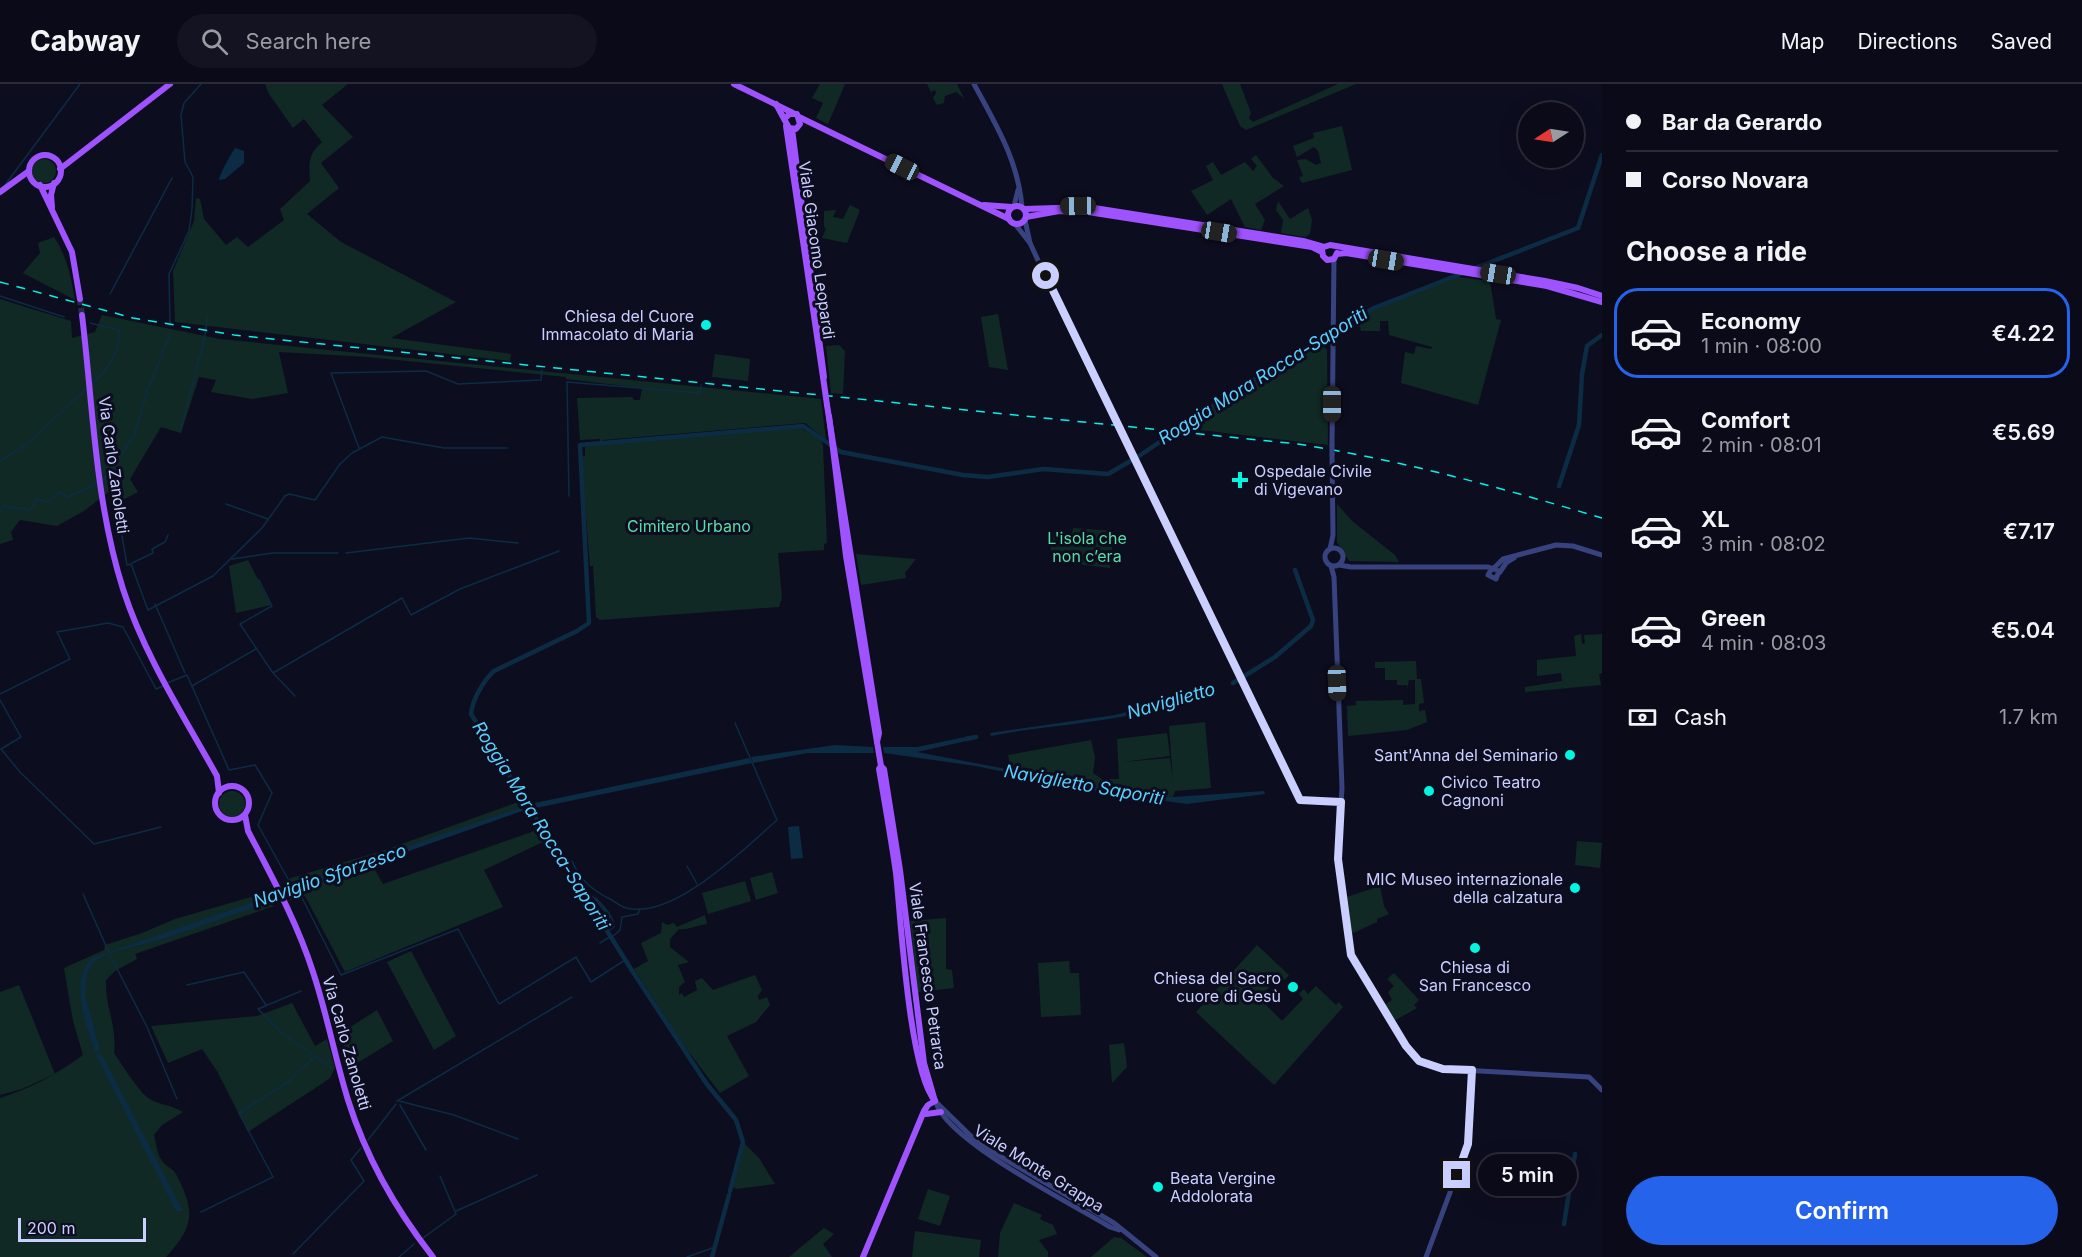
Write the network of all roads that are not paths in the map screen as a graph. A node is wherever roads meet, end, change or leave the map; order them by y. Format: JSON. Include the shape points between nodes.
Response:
{"nodes":[{"id":1,"x":170,"y":84,"type":"edge"},
{"id":2,"x":734,"y":84,"type":"edge"},
{"id":3,"x":974,"y":84,"type":"edge"},
{"id":4,"x":776,"y":104,"type":"junction"},
{"id":5,"x":785,"y":118,"type":"junction"},
{"id":6,"x":798,"y":118,"type":"junction"},
{"id":7,"x":789,"y":128,"type":"junction"},
{"id":8,"x":90,"y":147,"type":"junction"},
{"id":9,"x":54,"y":158,"type":"junction"},
{"id":10,"x":60,"y":168,"type":"junction"},
{"id":11,"x":29,"y":171,"type":"junction"},
{"id":12,"x":1018,"y":180,"type":"junction"},
{"id":13,"x":54,"y":183,"type":"junction"},
{"id":14,"x":38,"y":184,"type":"junction"},
{"id":15,"x":11,"y":187,"type":"junction"},
{"id":16,"x":1,"y":192,"type":"edge"},
{"id":17,"x":980,"y":204,"type":"junction"},
{"id":18,"x":1013,"y":206,"type":"junction"},
{"id":19,"x":1023,"y":208,"type":"junction"},
{"id":20,"x":53,"y":214,"type":"junction"},
{"id":21,"x":1026,"y":218,"type":"junction"},
{"id":22,"x":1009,"y":219,"type":"junction"},
{"id":23,"x":1016,"y":224,"type":"junction"},
{"id":24,"x":1030,"y":243,"type":"junction"},
{"id":25,"x":1323,"y":250,"type":"junction"},
{"id":26,"x":1333,"y":255,"type":"junction"},
{"id":27,"x":1465,"y":271,"type":"junction"},
{"id":28,"x":1546,"y":284,"type":"junction"},
{"id":29,"x":1602,"y":296,"type":"edge"},
{"id":30,"x":80,"y":299,"type":"tunnel mouth"},
{"id":31,"x":1602,"y":302,"type":"edge"},
{"id":32,"x":82,"y":315,"type":"tunnel mouth"},
{"id":33,"x":1334,"y":549,"type":"junction"},
{"id":34,"x":848,"y":552,"type":"joint"},
{"id":35,"x":1602,"y":555,"type":"edge"},
{"id":36,"x":1343,"y":557,"type":"junction"},
{"id":37,"x":1338,"y":565,"type":"junction"},
{"id":38,"x":1331,"y":566,"type":"junction"},
{"id":39,"x":1353,"y":567,"type":"junction"},
{"id":40,"x":1480,"y":568,"type":"junction"},
{"id":41,"x":1496,"y":569,"type":"junction"},
{"id":42,"x":1488,"y":575,"type":"junction"},
{"id":43,"x":1334,"y":577,"type":"junction"},
{"id":44,"x":881,"y":766,"type":"junction"},
{"id":45,"x":217,"y":776,"type":"junction"},
{"id":46,"x":231,"y":786,"type":"junction"},
{"id":47,"x":219,"y":793,"type":"junction"},
{"id":48,"x":1341,"y":802,"type":"junction"},
{"id":49,"x":245,"y":815,"type":"junction"},
{"id":50,"x":233,"y":821,"type":"junction"},
{"id":51,"x":248,"y":831,"type":"junction"},
{"id":52,"x":1472,"y":1070,"type":"junction"},
{"id":53,"x":926,"y":1088,"type":"junction"},
{"id":54,"x":1602,"y":1090,"type":"edge"},
{"id":55,"x":935,"y":1101,"type":"junction"},
{"id":56,"x":941,"y":1112,"type":"junction"},
{"id":57,"x":924,"y":1116,"type":"junction"},
{"id":58,"x":919,"y":1126,"type":"junction"},
{"id":59,"x":1119,"y":1230,"type":"junction"},
{"id":60,"x":433,"y":1257,"type":"edge"},
{"id":61,"x":863,"y":1257,"type":"edge"},
{"id":62,"x":1156,"y":1257,"type":"edge"},
{"id":63,"x":1426,"y":1257,"type":"edge"}],
"edges":[{"from":1,"to":8,"type":"main road"},
{"from":2,"to":4,"type":"main road"},
{"from":3,"to":12,"type":"street","via":[[1005,139]]},
{"from":4,"to":5,"type":"main road"},
{"from":4,"to":6,"type":"main road"},
{"from":5,"to":6,"type":"main road"},
{"from":5,"to":7,"type":"main road","name":"Viale Giacomo Leopardi"},
{"from":6,"to":7,"type":"main road"},
{"from":6,"to":17,"type":"main road"},
{"from":7,"to":34,"type":"main road","name":"Viale Giacomo Leopardi","bridge":true},
{"from":8,"to":9,"type":"main road","via":[[66,158]]},
{"from":8,"to":10,"type":"main road"},
{"from":9,"to":10,"type":"main road"},
{"from":9,"to":11,"type":"main road","via":[[38,157]]},
{"from":10,"to":13,"type":"main road"},
{"from":11,"to":14,"type":"main road"},
{"from":11,"to":15,"type":"main road"},
{"from":12,"to":18,"type":"street"},
{"from":12,"to":19,"type":"street"},
{"from":13,"to":14,"type":"main road"},
{"from":13,"to":20,"type":"main road"},
{"from":14,"to":15,"type":"main road"},
{"from":14,"to":20,"type":"main road"},
{"from":15,"to":16,"type":"main road"},
{"from":17,"to":18,"type":"main road"},
{"from":17,"to":22,"type":"main road"},
{"from":18,"to":19,"type":"main road"},
{"from":18,"to":22,"type":"main road","via":[[1008,212]]},
{"from":19,"to":21,"type":"main road"},
{"from":19,"to":25,"type":"main road","via":[[1088,207],[1303,241]]},
{"from":20,"to":30,"type":"main road","via":[[72,252]]},
{"from":21,"to":23,"type":"main road"},
{"from":21,"to":24,"type":"street"},
{"from":21,"to":25,"type":"main road","via":[[1059,211],[1088,212]]},
{"from":22,"to":23,"type":"main road"},
{"from":23,"to":24,"type":"street"},
{"from":24,"to":48,"type":"street","via":[[1300,800]]},
{"from":25,"to":26,"type":"main road"},
{"from":25,"to":26,"type":"main road"},
{"from":26,"to":27,"type":"main road"},
{"from":26,"to":27,"type":"main road"},
{"from":26,"to":33,"type":"street","bridge":true},
{"from":27,"to":28,"type":"main road"},
{"from":27,"to":28,"type":"main road"},
{"from":28,"to":29,"type":"main road"},
{"from":28,"to":31,"type":"main road"},
{"from":32,"to":45,"type":"main road","name":"Via Carlo Zanoletti","via":[[100,483],[124,591],[148,650]]},
{"from":33,"to":36,"type":"street"},
{"from":33,"to":38,"type":"street","via":[[1325,558]]},
{"from":34,"to":44,"type":"main road","name":"Viale Francesco Petrarca","via":[[879,733]]},
{"from":35,"to":41,"type":"street","via":[[1556,545],[1503,559]]},
{"from":36,"to":37,"type":"street"},
{"from":36,"to":39,"type":"street"},
{"from":37,"to":38,"type":"street"},
{"from":37,"to":39,"type":"street"},
{"from":37,"to":43,"type":"street"},
{"from":38,"to":43,"type":"street"},
{"from":39,"to":40,"type":"street"},
{"from":40,"to":41,"type":"street"},
{"from":40,"to":42,"type":"street"},
{"from":41,"to":42,"type":"street"},
{"from":41,"to":42,"type":"street","via":[[1496,579]]},
{"from":43,"to":48,"type":"street"},
{"from":44,"to":53,"type":"main road","name":"Viale Francesco Petrarca","via":[[917,1054]]},
{"from":44,"to":55,"type":"main road","name":"Viale Francesco Petrarca","via":[[900,870],[924,1063]]},
{"from":45,"to":46,"type":"main road","name":"Via Carlo Zanoletti"},
{"from":45,"to":47,"type":"main road","name":"Via Carlo Zanoletti"},
{"from":46,"to":47,"type":"main road"},
{"from":46,"to":49,"type":"main road","via":[[248,796]]},
{"from":47,"to":50,"type":"main road","via":[[217,811]]},
{"from":48,"to":52,"type":"street","via":[[1338,859],[1351,955],[1419,1061],[1443,1069]]},
{"from":49,"to":50,"type":"main road"},
{"from":49,"to":51,"type":"main road","name":"Via Carlo Zanoletti"},
{"from":50,"to":51,"type":"main road","name":"Via Carlo Zanoletti"},
{"from":51,"to":60,"type":"main road","name":"Via Carlo Zanoletti","via":[[285,901],[314,974],[360,1132],[396,1204]]},
{"from":52,"to":54,"type":"street","via":[[1589,1077]]},
{"from":52,"to":63,"type":"street","via":[[1468,1144]]},
{"from":53,"to":55,"type":"main road","name":"Viale Francesco Petrarca"},
{"from":53,"to":58,"type":"main road"},
{"from":55,"to":56,"type":"street","name":"Viale Monte Grappa"},
{"from":55,"to":57,"type":"main road"},
{"from":55,"to":59,"type":"street","name":"Viale Monte Grappa","via":[[979,1144],[1114,1223]]},
{"from":56,"to":57,"type":"main road"},
{"from":56,"to":59,"type":"street","name":"Viale Monte Grappa","via":[[963,1138]]},
{"from":57,"to":58,"type":"main road"},
{"from":58,"to":61,"type":"main road"},
{"from":59,"to":62,"type":"street","name":"Viale Monte Grappa"}]}
